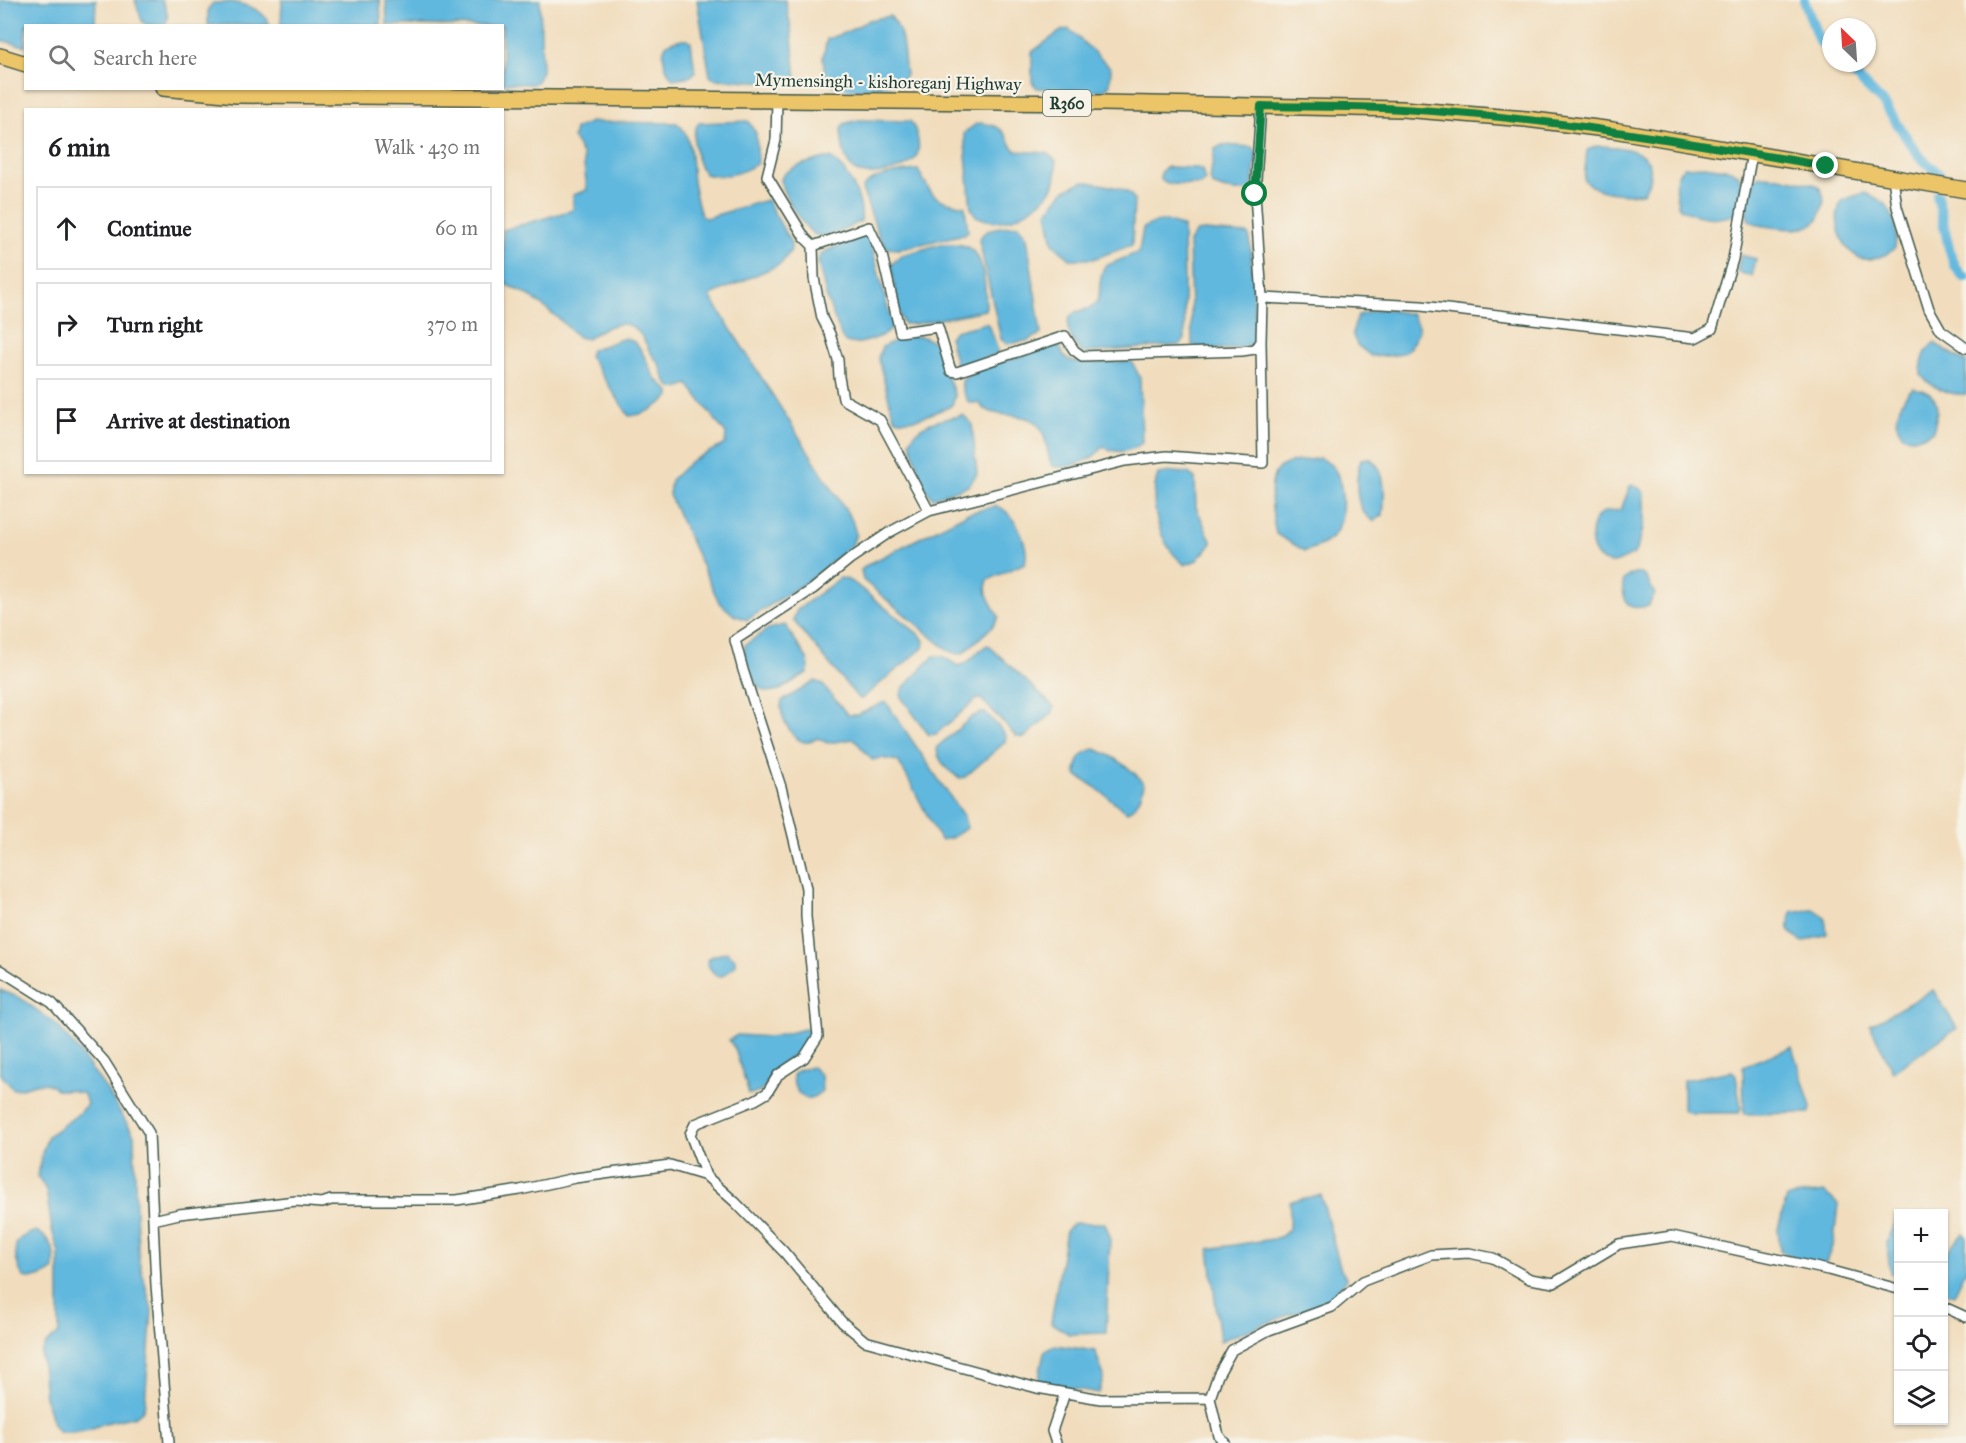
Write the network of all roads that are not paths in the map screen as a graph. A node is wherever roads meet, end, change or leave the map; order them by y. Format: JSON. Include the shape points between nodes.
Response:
{"nodes":[{"id":1,"x":0,"y":56,"type":"edge"},
{"id":2,"x":24,"y":63,"type":"edge"},
{"id":3,"x":187,"y":90,"type":"edge"},
{"id":4,"x":777,"y":100,"type":"junction"},
{"id":5,"x":1261,"y":106,"type":"junction"},
{"id":6,"x":1752,"y":153,"type":"junction"},
{"id":7,"x":1893,"y":178,"type":"junction"},
{"id":8,"x":1966,"y":190,"type":"edge"},
{"id":9,"x":813,"y":246,"type":"junction"},
{"id":10,"x":1262,"y":298,"type":"junction"},
{"id":11,"x":1261,"y":342,"type":"junction"},
{"id":12,"x":1966,"y":348,"type":"edge"},
{"id":13,"x":929,"y":511,"type":"junction"},
{"id":14,"x":0,"y":970,"type":"edge"},
{"id":15,"x":706,"y":1176,"type":"junction"},
{"id":16,"x":153,"y":1220,"type":"junction"},
{"id":17,"x":1894,"y":1287,"type":"edge"},
{"id":18,"x":1948,"y":1309,"type":"edge"},
{"id":19,"x":1966,"y":1317,"type":"edge"},
{"id":20,"x":1065,"y":1393,"type":"junction"},
{"id":21,"x":1210,"y":1398,"type":"junction"},
{"id":22,"x":169,"y":1443,"type":"edge"},
{"id":23,"x":1056,"y":1443,"type":"edge"},
{"id":24,"x":1225,"y":1443,"type":"edge"}],
"edges":[{"from":1,"to":2,"type":"main road"},
{"from":3,"to":4,"type":"main road","name":"Mymensingh - kishoreganj Highway","number":"R360","via":[[236,94]]},
{"from":4,"to":5,"type":"main road","name":"Mymensingh - kishoreganj Highway","number":"R360"},
{"from":4,"to":9,"type":"street","via":[[776,140],[767,176]]},
{"from":5,"to":6,"type":"main road","name":"Mymensingh - kishoreganj Highway","number":"R360","via":[[1402,109],[1515,118]]},
{"from":5,"to":10,"type":"street","via":[[1255,194]]},
{"from":6,"to":7,"type":"main road","name":"Mymensingh - kishoreganj Highway","number":"R360"},
{"from":6,"to":10,"type":"street","via":[[1730,269],[1712,329],[1695,338],[1421,306]]},
{"from":7,"to":8,"type":"main road","name":"Mymensingh - kishoreganj Highway","number":"R360"},
{"from":7,"to":12,"type":"street","via":[[1929,309],[1941,330]]},
{"from":9,"to":11,"type":"street","via":[[869,227],[882,255],[900,332],[938,327],[951,371],[1065,336],[1082,356],[1242,351],[1255,349]]},
{"from":9,"to":13,"type":"street","via":[[816,288],[822,318],[838,360],[843,399],[880,420]]},
{"from":10,"to":11,"type":"street"},
{"from":11,"to":13,"type":"street","via":[[1263,463],[1167,456],[1125,461]]},
{"from":13,"to":15,"type":"street","via":[[890,532],[735,640],[781,787],[806,888],[818,1036],[804,1058],[778,1075],[767,1093],[695,1124],[690,1134]]},
{"from":14,"to":16,"type":"street","via":[[52,1003],[104,1061],[148,1133]]},
{"from":15,"to":16,"type":"street","via":[[670,1165],[457,1200],[296,1201]]},
{"from":15,"to":20,"type":"street","via":[[784,1252],[842,1322],[866,1341]]},
{"from":16,"to":22,"type":"street"},
{"from":17,"to":21,"type":"street","via":[[1672,1236],[1619,1244],[1554,1283],[1530,1279],[1493,1258],[1468,1253],[1431,1255],[1363,1281],[1332,1307],[1269,1330],[1232,1350]]},
{"from":18,"to":19,"type":"street"},
{"from":20,"to":21,"type":"street","via":[[1101,1399]]},
{"from":20,"to":23,"type":"street","via":[[1052,1431]]},
{"from":21,"to":24,"type":"street","via":[[1219,1436]]}]}
